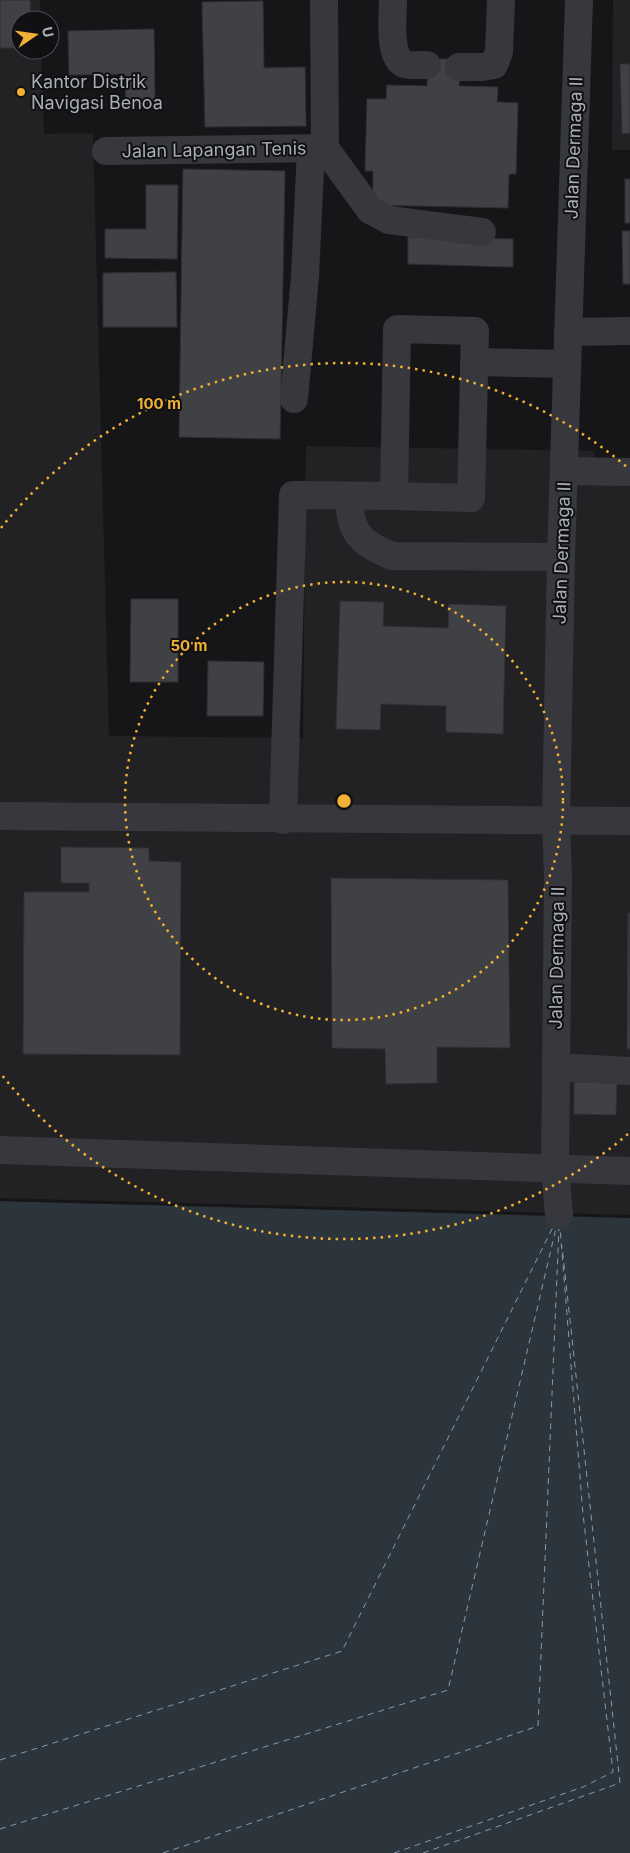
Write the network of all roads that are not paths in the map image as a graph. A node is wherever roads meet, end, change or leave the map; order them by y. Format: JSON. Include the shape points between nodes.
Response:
{"nodes":[{"id":1,"x":324,"y":0,"type":"edge"},
{"id":2,"x":393,"y":0,"type":"edge"},
{"id":3,"x":501,"y":0,"type":"edge"},
{"id":4,"x":579,"y":0,"type":"edge"},
{"id":5,"x":427,"y":65,"type":"dead end"},
{"id":6,"x":460,"y":67,"type":"dead end"},
{"id":7,"x":318,"y":148,"type":"junction"},
{"id":8,"x":106,"y":151,"type":"dead end"},
{"id":9,"x":482,"y":232,"type":"dead end"},
{"id":10,"x":630,"y":331,"type":"edge"},
{"id":11,"x":568,"y":332,"type":"junction"},
{"id":12,"x":474,"y":362,"type":"junction"},
{"id":13,"x":567,"y":364,"type":"junction"},
{"id":14,"x":294,"y":398,"type":"dead end"},
{"id":15,"x":564,"y":471,"type":"junction"},
{"id":16,"x":630,"y":472,"type":"edge"},
{"id":17,"x":349,"y":496,"type":"junction"},
{"id":18,"x":394,"y":496,"type":"junction"},
{"id":19,"x":561,"y":557,"type":"junction"},
{"id":20,"x":0,"y":816,"type":"edge"},
{"id":21,"x":283,"y":820,"type":"junction"},
{"id":22,"x":556,"y":821,"type":"junction"},
{"id":23,"x":630,"y":821,"type":"edge"},
{"id":24,"x":556,"y":1066,"type":"junction"},
{"id":25,"x":630,"y":1071,"type":"edge"},
{"id":26,"x":0,"y":1150,"type":"edge"},
{"id":27,"x":555,"y":1169,"type":"junction"},
{"id":28,"x":630,"y":1171,"type":"edge"},
{"id":29,"x":559,"y":1215,"type":"dead end"}],
"edges":[{"from":1,"to":7,"type":"lane","name":"Jalan Lapangan Tenis"},
{"from":2,"to":5,"type":"lane","via":[[396,58],[404,64]]},
{"from":3,"to":6,"type":"lane","via":[[500,52],[494,65]]},
{"from":4,"to":11,"type":"lane","name":"Jalan Dermaga II"},
{"from":7,"to":8,"type":"lane","name":"Jalan Lapangan Tenis"},
{"from":7,"to":9,"type":"lane","via":[[370,210],[379,216]]},
{"from":7,"to":14,"type":"lane"},
{"from":10,"to":11,"type":"lane"},
{"from":11,"to":13,"type":"lane","name":"Jalan Dermaga II"},
{"from":12,"to":13,"type":"lane"},
{"from":12,"to":18,"type":"lane","via":[[472,498]]},
{"from":12,"to":18,"type":"lane","via":[[475,331],[397,329]]},
{"from":13,"to":15,"type":"lane","name":"Jalan Dermaga II"},
{"from":15,"to":16,"type":"lane"},
{"from":15,"to":19,"type":"lane","name":"Jalan Dermaga II"},
{"from":17,"to":18,"type":"lane"},
{"from":17,"to":19,"type":"lane","via":[[350,520],[367,545],[392,556]]},
{"from":17,"to":21,"type":"lane","via":[[293,495]]},
{"from":19,"to":22,"type":"lane","name":"Jalan Dermaga II"},
{"from":20,"to":21,"type":"lane"},
{"from":21,"to":22,"type":"lane"},
{"from":22,"to":23,"type":"lane"},
{"from":22,"to":24,"type":"lane","name":"Jalan Dermaga II"},
{"from":24,"to":25,"type":"lane"},
{"from":24,"to":27,"type":"lane","name":"Jalan Dermaga II"},
{"from":26,"to":27,"type":"lane"},
{"from":27,"to":28,"type":"lane"},
{"from":27,"to":29,"type":"lane","name":"Jalan Dermaga II"}]}
